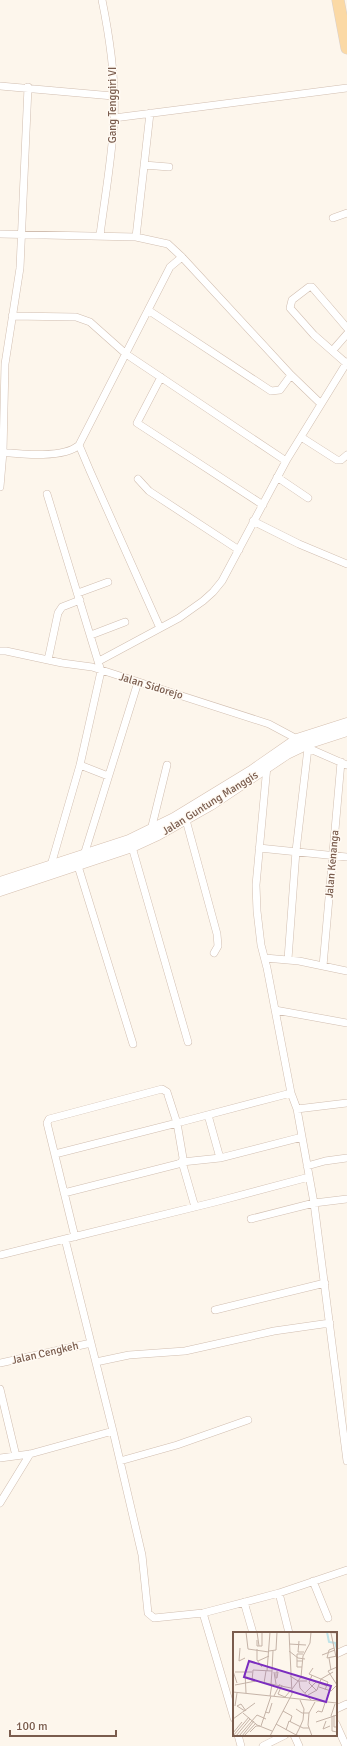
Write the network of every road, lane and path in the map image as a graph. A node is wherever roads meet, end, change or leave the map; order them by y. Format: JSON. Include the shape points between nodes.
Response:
{"nodes":[{"id":1,"x":102,"y":0,"type":"edge"},
{"id":2,"x":338,"y":0,"type":"edge"},
{"id":3,"x":347,"y":48,"type":"edge"},
{"id":4,"x":0,"y":86,"type":"edge"},
{"id":5,"x":28,"y":87,"type":"junction"},
{"id":6,"x":347,"y":88,"type":"edge"},
{"id":7,"x":113,"y":96,"type":"junction"},
{"id":8,"x":150,"y":112,"type":"junction"},
{"id":9,"x":114,"y":118,"type":"junction"},
{"id":10,"x":144,"y":166,"type":"junction"},
{"id":11,"x":169,"y":167,"type":"dead end"},
{"id":12,"x":347,"y":213,"type":"edge"},
{"id":13,"x":333,"y":218,"type":"dead end"},
{"id":14,"x":0,"y":234,"type":"edge"},
{"id":15,"x":22,"y":235,"type":"junction"},
{"id":16,"x":100,"y":235,"type":"junction"},
{"id":17,"x":136,"y":237,"type":"junction"},
{"id":18,"x":182,"y":257,"type":"junction"},
{"id":19,"x":148,"y":310,"type":"junction"},
{"id":20,"x":12,"y":316,"type":"junction"},
{"id":21,"x":347,"y":328,"type":"edge"},
{"id":22,"x":347,"y":334,"type":"edge"},
{"id":23,"x":333,"y":350,"type":"junction"},
{"id":24,"x":126,"y":354,"type":"junction"},
{"id":25,"x":347,"y":362,"type":"edge"},
{"id":26,"x":2,"y":364,"type":"edge"},
{"id":27,"x":291,"y":375,"type":"junction"},
{"id":28,"x":161,"y":377,"type":"junction"},
{"id":29,"x":320,"y":403,"type":"junction"},
{"id":30,"x":301,"y":436,"type":"junction"},
{"id":31,"x":79,"y":445,"type":"junction"},
{"id":32,"x":1,"y":452,"type":"edge"},
{"id":33,"x":347,"y":455,"type":"edge"},
{"id":34,"x":286,"y":461,"type":"junction"},
{"id":35,"x":1,"y":474,"type":"edge"},
{"id":36,"x":277,"y":477,"type":"junction"},
{"id":37,"x":138,"y":479,"type":"dead end"},
{"id":38,"x":0,"y":486,"type":"edge"},
{"id":39,"x":47,"y":494,"type":"dead end"},
{"id":40,"x":308,"y":498,"type":"dead end"},
{"id":41,"x":262,"y":505,"type":"junction"},
{"id":42,"x":253,"y":521,"type":"junction"},
{"id":43,"x":239,"y":550,"type":"junction"},
{"id":44,"x":347,"y":564,"type":"edge"},
{"id":45,"x":108,"y":582,"type":"dead end"},
{"id":46,"x":79,"y":596,"type":"junction"},
{"id":47,"x":125,"y":622,"type":"dead end"},
{"id":48,"x":160,"y":628,"type":"junction"},
{"id":49,"x":91,"y":635,"type":"junction"},
{"id":50,"x":0,"y":651,"type":"edge"},
{"id":51,"x":48,"y":660,"type":"junction"},
{"id":52,"x":99,"y":661,"type":"junction"},
{"id":53,"x":101,"y":671,"type":"junction"},
{"id":54,"x":138,"y":682,"type":"junction"},
{"id":55,"x":347,"y":723,"type":"edge"},
{"id":56,"x":347,"y":731,"type":"edge"},
{"id":57,"x":303,"y":744,"type":"junction"},
{"id":58,"x":267,"y":763,"type":"junction"},
{"id":59,"x":344,"y":764,"type":"edge"},
{"id":60,"x":80,"y":765,"type":"junction"},
{"id":61,"x":167,"y":765,"type":"dead end"},
{"id":62,"x":108,"y":776,"type":"junction"},
{"id":63,"x":186,"y":820,"type":"junction"},
{"id":64,"x":151,"y":830,"type":"junction"},
{"id":65,"x":132,"y":847,"type":"junction"},
{"id":66,"x":259,"y":848,"type":"junction"},
{"id":67,"x":296,"y":851,"type":"junction"},
{"id":68,"x":84,"y":854,"type":"junction"},
{"id":69,"x":333,"y":855,"type":"junction"},
{"id":70,"x":347,"y":857,"type":"edge"},
{"id":71,"x":51,"y":865,"type":"junction"},
{"id":72,"x":78,"y":866,"type":"junction"},
{"id":73,"x":0,"y":882,"type":"edge"},
{"id":74,"x":0,"y":891,"type":"edge"},
{"id":75,"x":214,"y":953,"type":"dead end"},
{"id":76,"x":265,"y":958,"type":"junction"},
{"id":77,"x":288,"y":959,"type":"junction"},
{"id":78,"x":323,"y":966,"type":"junction"},
{"id":79,"x":347,"y":971,"type":"edge"},
{"id":80,"x":275,"y":1010,"type":"junction"},
{"id":81,"x":347,"y":1023,"type":"edge"},
{"id":82,"x":188,"y":1042,"type":"dead end"},
{"id":83,"x":133,"y":1044,"type":"dead end"},
{"id":84,"x":291,"y":1093,"type":"junction"},
{"id":85,"x":347,"y":1103,"type":"edge"},
{"id":86,"x":297,"y":1109,"type":"junction"},
{"id":87,"x":208,"y":1115,"type":"junction"},
{"id":88,"x":177,"y":1123,"type":"junction"},
{"id":89,"x":302,"y":1137,"type":"junction"},
{"id":90,"x":56,"y":1154,"type":"junction"},
{"id":91,"x":220,"y":1158,"type":"junction"},
{"id":92,"x":347,"y":1158,"type":"edge"},
{"id":93,"x":182,"y":1162,"type":"junction"},
{"id":94,"x":307,"y":1166,"type":"junction"},
{"id":95,"x":309,"y":1177,"type":"junction"},
{"id":96,"x":64,"y":1193,"type":"junction"},
{"id":97,"x":347,"y":1199,"type":"edge"},
{"id":98,"x":314,"y":1203,"type":"junction"},
{"id":99,"x":195,"y":1207,"type":"junction"},
{"id":100,"x":251,"y":1219,"type":"dead end"},
{"id":101,"x":75,"y":1237,"type":"junction"},
{"id":102,"x":65,"y":1239,"type":"junction"},
{"id":103,"x":0,"y":1255,"type":"edge"},
{"id":104,"x":325,"y":1283,"type":"junction"},
{"id":105,"x":214,"y":1310,"type":"dead end"},
{"id":106,"x":330,"y":1323,"type":"junction"},
{"id":107,"x":91,"y":1343,"type":"junction"},
{"id":108,"x":96,"y":1362,"type":"junction"},
{"id":109,"x":0,"y":1363,"type":"edge"},
{"id":110,"x":0,"y":1389,"type":"edge"},
{"id":111,"x":248,"y":1420,"type":"dead end"},
{"id":112,"x":113,"y":1431,"type":"junction"},
{"id":113,"x":30,"y":1454,"type":"junction"},
{"id":114,"x":16,"y":1456,"type":"junction"},
{"id":115,"x":0,"y":1458,"type":"edge"},
{"id":116,"x":120,"y":1461,"type":"junction"},
{"id":117,"x":347,"y":1461,"type":"edge"},
{"id":118,"x":0,"y":1503,"type":"edge"},
{"id":119,"x":347,"y":1570,"type":"edge"},
{"id":120,"x":313,"y":1581,"type":"junction"},
{"id":121,"x":279,"y":1593,"type":"junction"},
{"id":122,"x":244,"y":1602,"type":"junction"},
{"id":123,"x":203,"y":1613,"type":"junction"},
{"id":124,"x":328,"y":1618,"type":"dead end"},
{"id":125,"x":253,"y":1632,"type":"edge"},
{"id":126,"x":289,"y":1632,"type":"edge"},
{"id":127,"x":347,"y":1649,"type":"edge"},
{"id":128,"x":337,"y":1654,"type":"edge"},
{"id":129,"x":232,"y":1701,"type":"edge"},
{"id":130,"x":347,"y":1704,"type":"edge"},
{"id":131,"x":337,"y":1709,"type":"edge"},
{"id":132,"x":337,"y":1726,"type":"edge"},
{"id":133,"x":238,"y":1736,"type":"edge"},
{"id":134,"x":283,"y":1736,"type":"edge"},
{"id":135,"x":294,"y":1736,"type":"edge"},
{"id":136,"x":241,"y":1746,"type":"edge"},
{"id":137,"x":263,"y":1746,"type":"edge"},
{"id":138,"x":299,"y":1746,"type":"edge"},
{"id":139,"x":346,"y":1746,"type":"edge"}],
"edges":[{"from":1,"to":7,"type":"street","name":"Gang Tenggiri VI","via":[[112,65]]},
{"from":2,"to":3,"type":"main road"},
{"from":4,"to":5,"type":"street"},
{"from":5,"to":7,"type":"street"},
{"from":5,"to":15,"type":"street"},
{"from":6,"to":8,"type":"street"},
{"from":7,"to":9,"type":"street","name":"Gang Tenggiri VI"},
{"from":8,"to":9,"type":"street"},
{"from":8,"to":10,"type":"street"},
{"from":9,"to":16,"type":"street","name":"Gang Tenggiri VI"},
{"from":10,"to":11,"type":"street"},
{"from":10,"to":17,"type":"street"},
{"from":12,"to":13,"type":"street"},
{"from":14,"to":15,"type":"street"},
{"from":15,"to":16,"type":"street"},
{"from":15,"to":20,"type":"street","via":[[20,268]]},
{"from":16,"to":17,"type":"street"},
{"from":17,"to":18,"type":"street","via":[[168,244]]},
{"from":18,"to":19,"type":"street","via":[[170,267]]},
{"from":18,"to":27,"type":"street"},
{"from":19,"to":24,"type":"street"},
{"from":19,"to":27,"type":"street","via":[[271,391],[280,390]]},
{"from":20,"to":24,"type":"street","via":[[83,319],[90,322]]},
{"from":20,"to":26,"type":"street"},
{"from":21,"to":23,"type":"street","via":[[312,287],[292,300],[290,308],[314,335]]},
{"from":22,"to":23,"type":"street"},
{"from":23,"to":25,"type":"street"},
{"from":24,"to":28,"type":"street"},
{"from":24,"to":31,"type":"street"},
{"from":25,"to":29,"type":"street"},
{"from":26,"to":32,"type":"street"},
{"from":27,"to":29,"type":"street"},
{"from":28,"to":34,"type":"street"},
{"from":28,"to":41,"type":"street","via":[[137,423]]},
{"from":29,"to":30,"type":"street"},
{"from":30,"to":33,"type":"street","via":[[337,460]]},
{"from":30,"to":34,"type":"street"},
{"from":31,"to":32,"type":"street","via":[[57,454]]},
{"from":31,"to":48,"type":"street"},
{"from":32,"to":35,"type":"street"},
{"from":34,"to":36,"type":"street"},
{"from":35,"to":38,"type":"street"},
{"from":36,"to":40,"type":"street"},
{"from":36,"to":41,"type":"street"},
{"from":37,"to":43,"type":"street","via":[[149,491]]},
{"from":39,"to":46,"type":"street"},
{"from":41,"to":42,"type":"street"},
{"from":42,"to":43,"type":"street"},
{"from":42,"to":44,"type":"street"},
{"from":43,"to":48,"type":"street","via":[[214,592],[179,618]]},
{"from":45,"to":46,"type":"street"},
{"from":46,"to":49,"type":"street"},
{"from":46,"to":51,"type":"street","via":[[62,607],[58,613]]},
{"from":47,"to":49,"type":"street"},
{"from":48,"to":52,"type":"street"},
{"from":49,"to":52,"type":"street"},
{"from":50,"to":51,"type":"street","name":"Jalan Sidorejo"},
{"from":51,"to":53,"type":"street","name":"Jalan Sidorejo","via":[[92,667]]},
{"from":52,"to":53,"type":"street"},
{"from":53,"to":54,"type":"street","name":"Jalan Sidorejo"},
{"from":53,"to":60,"type":"street"},
{"from":54,"to":57,"type":"street","name":"Jalan Sidorejo","via":[[269,724]]},
{"from":54,"to":62,"type":"street"},
{"from":55,"to":57,"type":"street","name":"Jalan Guntung Manggis"},
{"from":56,"to":57,"type":"street","name":"Jalan Guntung Manggis"},
{"from":57,"to":58,"type":"street","name":"Jalan Guntung Manggis"},
{"from":57,"to":59,"type":"street","name":"Jalan Sidorejo"},
{"from":57,"to":67,"type":"street"},
{"from":58,"to":63,"type":"street","name":"Jalan Guntung Manggis","via":[[211,806]]},
{"from":58,"to":64,"type":"street","name":"Jalan Guntung Manggis"},
{"from":58,"to":66,"type":"street"},
{"from":59,"to":69,"type":"street","name":"Jalan Kenanga"},
{"from":60,"to":62,"type":"street"},
{"from":60,"to":71,"type":"street"},
{"from":61,"to":64,"type":"street"},
{"from":62,"to":68,"type":"street"},
{"from":63,"to":65,"type":"street","name":"Jalan Guntung Manggis"},
{"from":63,"to":75,"type":"street","via":[[218,934],[218,946]]},
{"from":64,"to":68,"type":"street","name":"Jalan Guntung Manggis"},
{"from":65,"to":72,"type":"street","name":"Jalan Guntung Manggis"},
{"from":65,"to":82,"type":"street"},
{"from":66,"to":67,"type":"street"},
{"from":66,"to":76,"type":"street","via":[[256,885],[261,945]]},
{"from":67,"to":69,"type":"street"},
{"from":67,"to":77,"type":"street"},
{"from":68,"to":71,"type":"street","name":"Jalan Guntung Manggis"},
{"from":69,"to":70,"type":"street"},
{"from":69,"to":78,"type":"street","name":"Jalan Kenanga"},
{"from":71,"to":73,"type":"street","name":"Jalan Guntung Manggis"},
{"from":72,"to":74,"type":"street","name":"Jalan Guntung Manggis"},
{"from":72,"to":83,"type":"street"},
{"from":76,"to":77,"type":"street"},
{"from":76,"to":80,"type":"street"},
{"from":77,"to":78,"type":"street"},
{"from":78,"to":79,"type":"street"},
{"from":80,"to":81,"type":"street"},
{"from":80,"to":84,"type":"street"},
{"from":84,"to":86,"type":"street"},
{"from":84,"to":87,"type":"street"},
{"from":85,"to":86,"type":"street"},
{"from":86,"to":89,"type":"street"},
{"from":87,"to":88,"type":"street"},
{"from":87,"to":91,"type":"street"},
{"from":88,"to":90,"type":"street"},
{"from":88,"to":90,"type":"street","via":[[167,1092],[162,1089],[49,1119],[47,1123]]},
{"from":88,"to":93,"type":"street"},
{"from":89,"to":91,"type":"street"},
{"from":89,"to":94,"type":"street"},
{"from":90,"to":96,"type":"street"},
{"from":91,"to":93,"type":"street"},
{"from":92,"to":94,"type":"street"},
{"from":93,"to":96,"type":"street"},
{"from":93,"to":99,"type":"street"},
{"from":94,"to":95,"type":"street"},
{"from":95,"to":98,"type":"street"},
{"from":95,"to":99,"type":"street"},
{"from":96,"to":101,"type":"street"},
{"from":97,"to":98,"type":"street"},
{"from":98,"to":100,"type":"street"},
{"from":98,"to":104,"type":"street"},
{"from":99,"to":101,"type":"street"},
{"from":101,"to":102,"type":"street"},
{"from":102,"to":103,"type":"street"},
{"from":102,"to":107,"type":"street"},
{"from":104,"to":105,"type":"street"},
{"from":104,"to":106,"type":"street"},
{"from":106,"to":108,"type":"street","via":[[274,1331],[186,1351],[129,1355]]},
{"from":106,"to":117,"type":"street"},
{"from":107,"to":108,"type":"street"},
{"from":107,"to":109,"type":"street","name":"Jalan Cengkeh"},
{"from":108,"to":112,"type":"street"},
{"from":110,"to":114,"type":"street"},
{"from":111,"to":116,"type":"street","via":[[177,1445]]},
{"from":112,"to":113,"type":"street"},
{"from":112,"to":116,"type":"street"},
{"from":113,"to":114,"type":"street"},
{"from":113,"to":118,"type":"street"},
{"from":114,"to":115,"type":"street"},
{"from":116,"to":123,"type":"street","via":[[142,1555],[148,1613],[154,1618]]},
{"from":119,"to":120,"type":"street"},
{"from":120,"to":121,"type":"street"},
{"from":120,"to":124,"type":"street"},
{"from":121,"to":122,"type":"street"},
{"from":121,"to":126,"type":"street"},
{"from":122,"to":123,"type":"street"},
{"from":122,"to":125,"type":"street"},
{"from":123,"to":129,"type":"street"},
{"from":127,"to":128,"type":"street"},
{"from":130,"to":131,"type":"street"},
{"from":132,"to":139,"type":"street"},
{"from":133,"to":136,"type":"street"},
{"from":134,"to":137,"type":"street"},
{"from":135,"to":138,"type":"street"}]}
